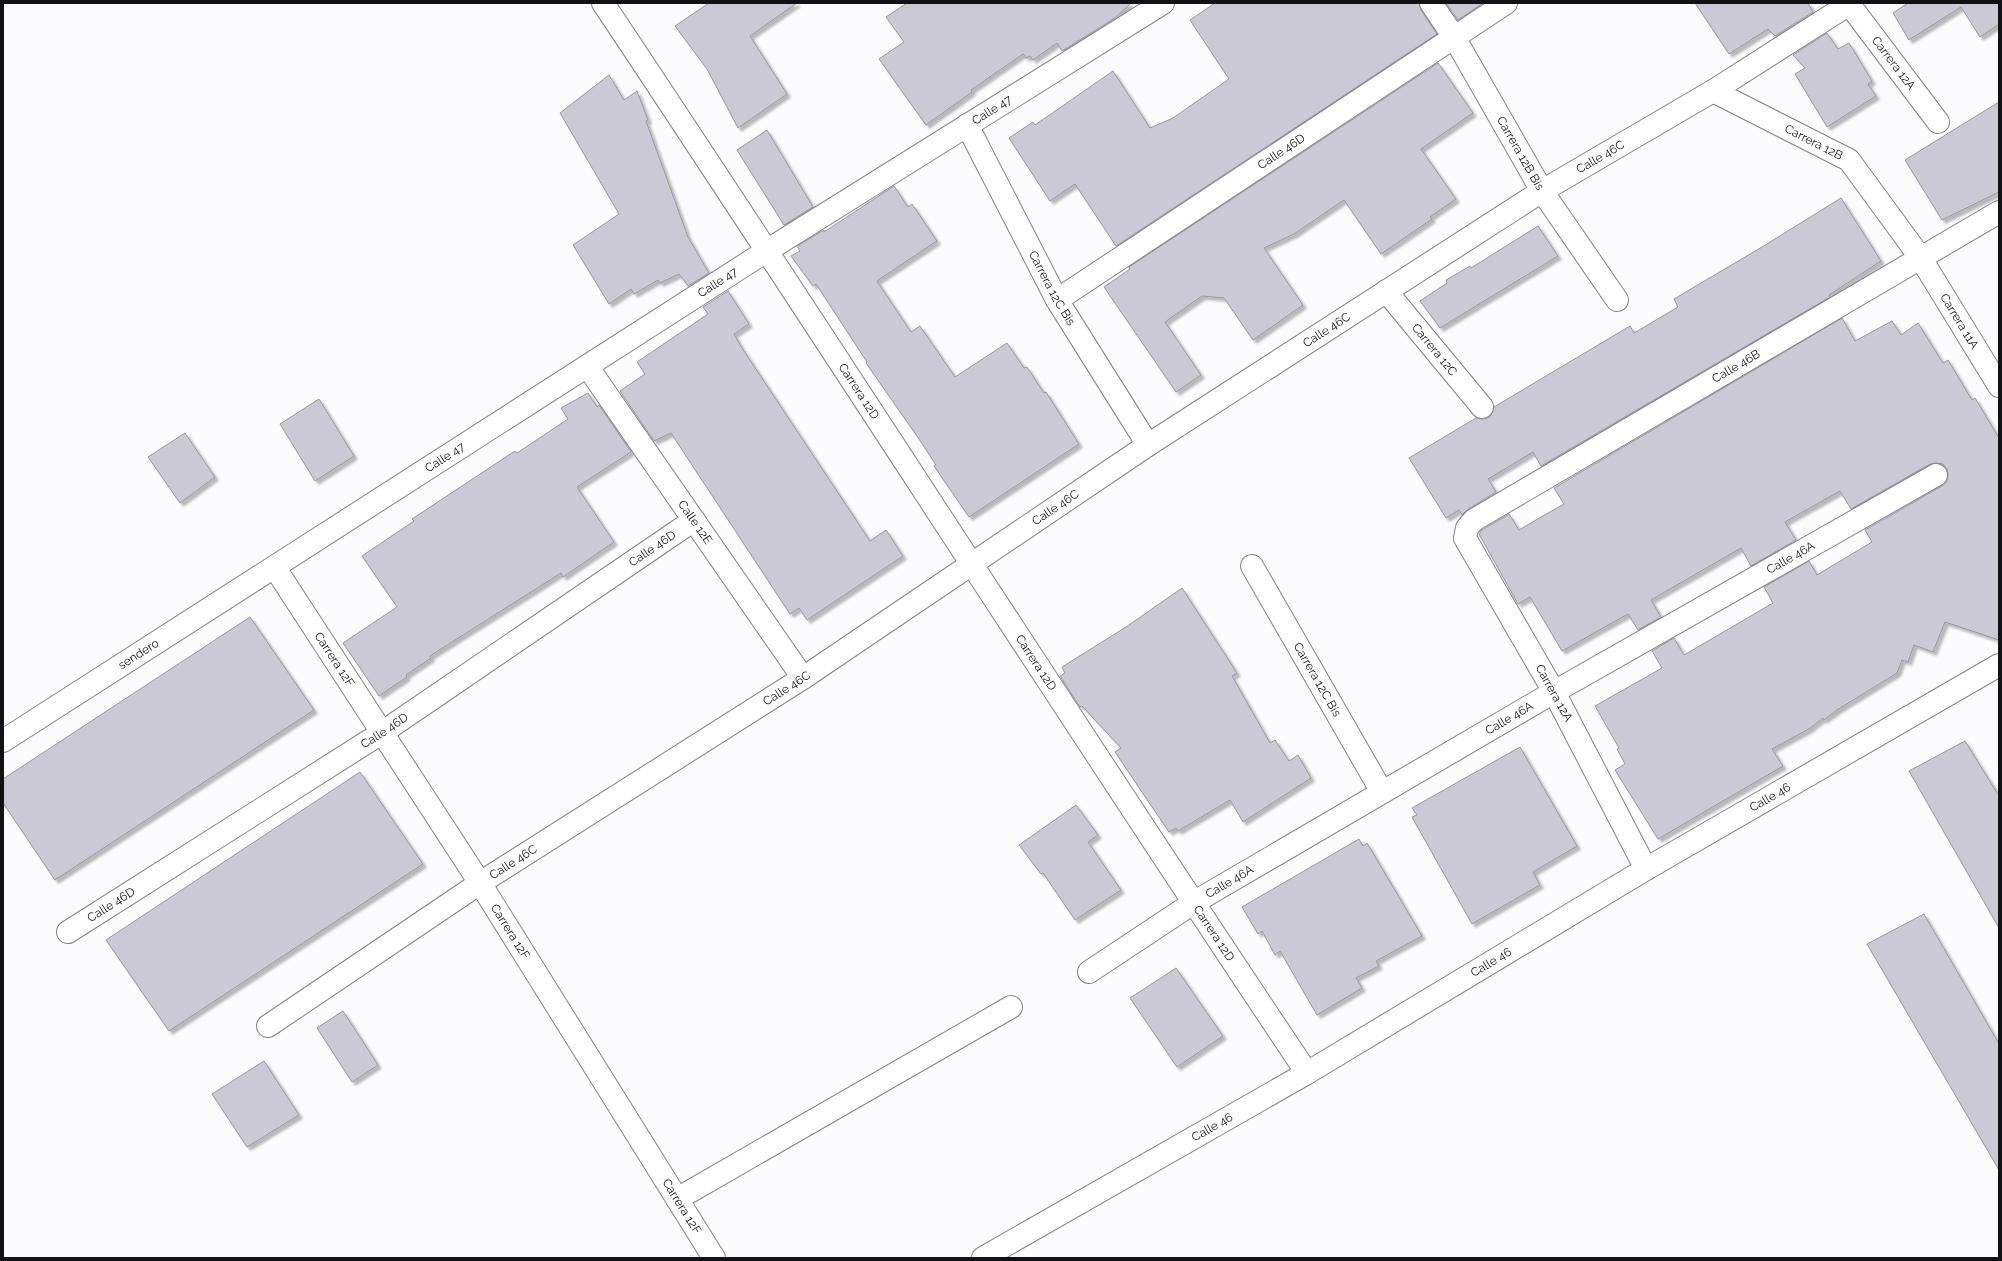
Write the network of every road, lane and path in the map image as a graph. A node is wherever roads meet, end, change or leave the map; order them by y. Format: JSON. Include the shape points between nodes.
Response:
{"nodes":[{"id":1,"x":603,"y":3,"type":"edge"},
{"id":2,"x":1164,"y":3,"type":"edge"},
{"id":3,"x":1431,"y":3,"type":"edge"},
{"id":4,"x":1506,"y":3,"type":"edge"},
{"id":5,"x":1850,"y":4,"type":"edge"},
{"id":6,"x":1454,"y":37,"type":"junction"},
{"id":7,"x":1713,"y":91,"type":"junction"},
{"id":8,"x":1938,"y":122,"type":"dead end"},
{"id":9,"x":967,"y":125,"type":"junction"},
{"id":10,"x":1542,"y":191,"type":"junction"},
{"id":11,"x":1999,"y":212,"type":"edge"},
{"id":12,"x":768,"y":250,"type":"junction"},
{"id":13,"x":1920,"y":257,"type":"junction"},
{"id":14,"x":1386,"y":291,"type":"junction"},
{"id":15,"x":1057,"y":300,"type":"junction"},
{"id":16,"x":1617,"y":300,"type":"dead end"},
{"id":17,"x":587,"y":366,"type":"junction"},
{"id":18,"x":1999,"y":386,"type":"edge"},
{"id":19,"x":1482,"y":407,"type":"dead end"},
{"id":20,"x":1148,"y":445,"type":"junction"},
{"id":21,"x":1936,"y":475,"type":"dead end"},
{"id":22,"x":694,"y":520,"type":"junction"},
{"id":23,"x":1474,"y":520,"type":"joint"},
{"id":24,"x":971,"y":564,"type":"junction"},
{"id":25,"x":1252,"y":566,"type":"dead end"},
{"id":26,"x":275,"y":568,"type":"junction"},
{"id":27,"x":1999,"y":665,"type":"edge"},
{"id":28,"x":803,"y":678,"type":"junction"},
{"id":29,"x":1554,"y":692,"type":"junction"},
{"id":30,"x":383,"y":732,"type":"junction"},
{"id":31,"x":3,"y":741,"type":"edge"},
{"id":32,"x":1382,"y":792,"type":"junction"},
{"id":33,"x":1646,"y":870,"type":"junction"},
{"id":34,"x":480,"y":883,"type":"junction"},
{"id":35,"x":1193,"y":903,"type":"junction"},
{"id":36,"x":68,"y":932,"type":"dead end"},
{"id":37,"x":1089,"y":972,"type":"dead end"},
{"id":38,"x":1011,"y":1008,"type":"dead end"},
{"id":39,"x":268,"y":1026,"type":"dead end"},
{"id":40,"x":1307,"y":1073,"type":"junction"},
{"id":41,"x":677,"y":1199,"type":"junction"},
{"id":42,"x":714,"y":1258,"type":"edge"},
{"id":43,"x":983,"y":1258,"type":"edge"}],
"edges":[{"from":1,"to":12,"type":"street","name":"Carrera 12D"},
{"from":2,"to":9,"type":"street","name":"Calle 47"},
{"from":3,"to":6,"type":"street","name":"Carrera 12B Bis"},
{"from":4,"to":6,"type":"street","name":"Calle 46D"},
{"from":5,"to":7,"type":"street","name":"Calle 46C"},
{"from":5,"to":8,"type":"street","name":"Carrera 12A"},
{"from":6,"to":10,"type":"street","name":"Carrera 12B Bis"},
{"from":6,"to":15,"type":"street","name":"Calle 46D"},
{"from":7,"to":10,"type":"street","name":"Calle 46C"},
{"from":7,"to":13,"type":"street","name":"Carrera 12B","via":[[1849,160]]},
{"from":9,"to":12,"type":"street","name":"Calle 47"},
{"from":9,"to":15,"type":"street","name":"Carrera 12C Bis"},
{"from":10,"to":14,"type":"street","name":"Calle 46C"},
{"from":10,"to":16,"type":"street","name":"Carrera 12B Bis"},
{"from":11,"to":13,"type":"street","name":"Calle 46B"},
{"from":12,"to":17,"type":"street","name":"Calle 47"},
{"from":12,"to":24,"type":"street","name":"Carrera 12D"},
{"from":13,"to":18,"type":"street","name":"Carrera 11A"},
{"from":13,"to":23,"type":"street","name":"Calle 46B"},
{"from":14,"to":19,"type":"street","name":"Carrera 12C"},
{"from":14,"to":20,"type":"street","name":"Calle 46C"},
{"from":15,"to":20,"type":"street","name":"Carrera 12C Bis"},
{"from":17,"to":22,"type":"street","name":"Calle 12E"},
{"from":17,"to":26,"type":"street","name":"Calle 47"},
{"from":20,"to":24,"type":"street","name":"Calle 46C"},
{"from":21,"to":29,"type":"street","name":"Calle 46A"},
{"from":22,"to":28,"type":"street","name":"Calle 12E"},
{"from":22,"to":30,"type":"street","name":"Calle 46D"},
{"from":23,"to":29,"type":"street","name":"Carrera 12A","via":[[1467,528],[1465,538]]},
{"from":24,"to":28,"type":"street","name":"Calle 46C"},
{"from":24,"to":35,"type":"street","name":"Carrera 12D"},
{"from":25,"to":32,"type":"street","name":"Carrera 12C Bis"},
{"from":26,"to":30,"type":"street","name":"Carrera 12F"},
{"from":26,"to":31,"type":"street","name":"sendero"},
{"from":27,"to":33,"type":"street","name":"Calle 46"},
{"from":28,"to":34,"type":"street","name":"Calle 46C"},
{"from":29,"to":32,"type":"street","name":"Calle 46A"},
{"from":29,"to":33,"type":"street","name":"Carrera 12A"},
{"from":30,"to":34,"type":"street","name":"Carrera 12F"},
{"from":30,"to":36,"type":"street","name":"Calle 46D"},
{"from":32,"to":35,"type":"street","name":"Calle 46A"},
{"from":33,"to":40,"type":"street","name":"Calle 46"},
{"from":34,"to":39,"type":"street","name":"Calle 46C"},
{"from":34,"to":41,"type":"street","name":"Carrera 12F"},
{"from":35,"to":37,"type":"street","name":"Calle 46A"},
{"from":35,"to":40,"type":"street","name":"Carrera 12D"},
{"from":38,"to":41,"type":"street"},
{"from":40,"to":43,"type":"street","name":"Calle 46"},
{"from":41,"to":42,"type":"street","name":"Carrera 12F"}]}
